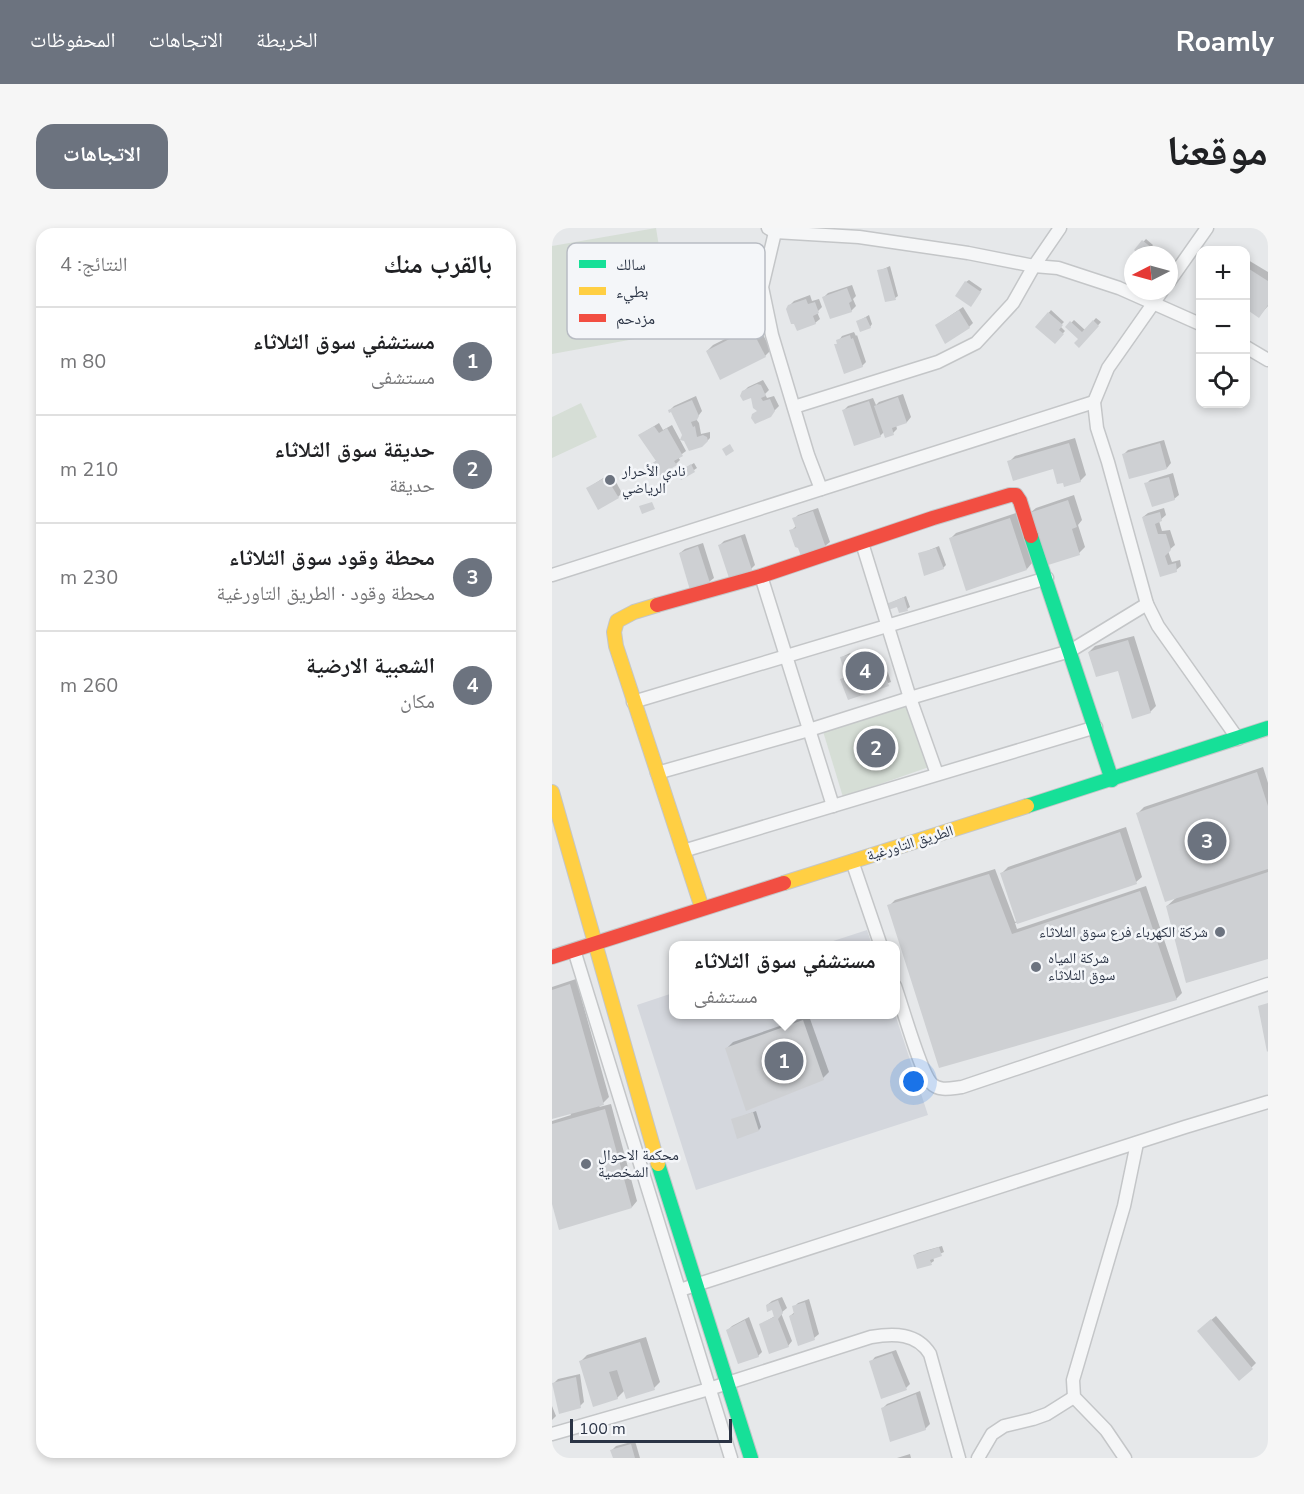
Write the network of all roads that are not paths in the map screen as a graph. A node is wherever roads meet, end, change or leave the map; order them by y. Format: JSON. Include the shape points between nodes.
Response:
{"nodes":[{"id":1,"x":1060,"y":228,"type":"edge"},
{"id":2,"x":1207,"y":228,"type":"edge"},
{"id":3,"x":773,"y":229,"type":"edge"},
{"id":4,"x":830,"y":231,"type":"edge"},
{"id":5,"x":857,"y":232,"type":"edge"},
{"id":6,"x":1034,"y":266,"type":"junction"},
{"id":7,"x":1178,"y":269,"type":"edge"},
{"id":8,"x":765,"y":271,"type":"edge"},
{"id":9,"x":1156,"y":300,"type":"edge"},
{"id":10,"x":765,"y":301,"type":"edge"},
{"id":11,"x":1153,"y":304,"type":"junction"},
{"id":12,"x":1196,"y":322,"type":"edge"},
{"id":13,"x":1250,"y":350,"type":"edge"},
{"id":14,"x":1268,"y":360,"type":"edge"},
{"id":15,"x":1094,"y":402,"type":"junction"},
{"id":16,"x":794,"y":406,"type":"junction"},
{"id":17,"x":821,"y":489,"type":"junction"},
{"id":18,"x":862,"y":543,"type":"junction"},
{"id":19,"x":552,"y":575,"type":"edge"},
{"id":20,"x":761,"y":576,"type":"junction"},
{"id":21,"x":1047,"y":578,"type":"junction"},
{"id":22,"x":1147,"y":604,"type":"junction"},
{"id":23,"x":888,"y":626,"type":"junction"},
{"id":24,"x":1070,"y":651,"type":"junction"},
{"id":25,"x":786,"y":656,"type":"junction"},
{"id":26,"x":910,"y":698,"type":"junction"},
{"id":27,"x":633,"y":702,"type":"junction"},
{"id":28,"x":1096,"y":727,"type":"junction"},
{"id":29,"x":1268,"y":728,"type":"edge"},
{"id":30,"x":809,"y":730,"type":"junction"},
{"id":31,"x":1238,"y":740,"type":"junction"},
{"id":32,"x":657,"y":773,"type":"junction"},
{"id":33,"x":937,"y":774,"type":"junction"},
{"id":34,"x":1112,"y":780,"type":"junction"},
{"id":35,"x":552,"y":792,"type":"edge"},
{"id":36,"x":832,"y":806,"type":"junction"},
{"id":37,"x":683,"y":851,"type":"junction"},
{"id":38,"x":852,"y":861,"type":"junction"},
{"id":39,"x":702,"y":908,"type":"junction"},
{"id":40,"x":880,"y":941,"type":"edge"},
{"id":41,"x":594,"y":943,"type":"junction"},
{"id":42,"x":574,"y":950,"type":"junction"},
{"id":43,"x":552,"y":957,"type":"edge"},
{"id":44,"x":1268,"y":984,"type":"edge"},
{"id":45,"x":900,"y":1000,"type":"edge"},
{"id":46,"x":1268,"y":1102,"type":"edge"},
{"id":47,"x":1137,"y":1143,"type":"junction"},
{"id":48,"x":697,"y":1284,"type":"junction"},
{"id":49,"x":680,"y":1290,"type":"junction"},
{"id":50,"x":729,"y":1383,"type":"junction"},
{"id":51,"x":709,"y":1389,"type":"junction"},
{"id":52,"x":1074,"y":1397,"type":"junction"},
{"id":53,"x":552,"y":1434,"type":"edge"},
{"id":54,"x":731,"y":1458,"type":"edge"},
{"id":55,"x":751,"y":1458,"type":"edge"},
{"id":56,"x":959,"y":1458,"type":"edge"},
{"id":57,"x":978,"y":1458,"type":"edge"},
{"id":58,"x":1125,"y":1458,"type":"edge"}],
"edges":[{"from":1,"to":6,"type":"street"},
{"from":2,"to":7,"type":"street"},
{"from":3,"to":4,"type":"street"},
{"from":3,"to":8,"type":"street"},
{"from":4,"to":5,"type":"street"},
{"from":5,"to":6,"type":"street"},
{"from":6,"to":11,"type":"street","via":[[1058,268]]},
{"from":6,"to":16,"type":"street","via":[[1013,303],[976,342],[938,362]]},
{"from":9,"to":11,"type":"street"},
{"from":10,"to":16,"type":"street"},
{"from":11,"to":12,"type":"street"},
{"from":11,"to":15,"type":"street","via":[[1108,368]]},
{"from":13,"to":14,"type":"street"},
{"from":15,"to":17,"type":"street"},
{"from":15,"to":22,"type":"street","via":[[1097,428]]},
{"from":16,"to":17,"type":"street"},
{"from":17,"to":19,"type":"street"},
{"from":18,"to":20,"type":"street"},
{"from":18,"to":21,"type":"street","via":[[1016,495]]},
{"from":18,"to":23,"type":"street"},
{"from":20,"to":25,"type":"street"},
{"from":20,"to":27,"type":"street","via":[[634,612],[617,621],[616,646]]},
{"from":21,"to":23,"type":"street"},
{"from":21,"to":24,"type":"street"},
{"from":22,"to":24,"type":"street"},
{"from":22,"to":31,"type":"street","via":[[1158,626]]},
{"from":23,"to":25,"type":"street"},
{"from":23,"to":26,"type":"street"},
{"from":24,"to":26,"type":"street"},
{"from":24,"to":28,"type":"street"},
{"from":25,"to":27,"type":"street"},
{"from":25,"to":30,"type":"street"},
{"from":26,"to":30,"type":"street"},
{"from":26,"to":33,"type":"street"},
{"from":27,"to":32,"type":"street"},
{"from":28,"to":33,"type":"street"},
{"from":28,"to":34,"type":"street"},
{"from":29,"to":31,"type":"street","name":"الطريق التاورغية"},
{"from":30,"to":32,"type":"street"},
{"from":30,"to":36,"type":"street"},
{"from":31,"to":34,"type":"street","name":"الطريق التاورغية"},
{"from":32,"to":37,"type":"street"},
{"from":33,"to":36,"type":"street"},
{"from":34,"to":38,"type":"street","name":"الطريق التاورغية"},
{"from":35,"to":41,"type":"street"},
{"from":36,"to":37,"type":"street"},
{"from":37,"to":39,"type":"street"},
{"from":38,"to":39,"type":"street","name":"الطريق التاورغية"},
{"from":38,"to":40,"type":"street"},
{"from":39,"to":41,"type":"street","name":"الطريق التاورغية"},
{"from":41,"to":42,"type":"street","name":"الطريق التاورغية"},
{"from":41,"to":48,"type":"street","via":[[664,1186]]},
{"from":42,"to":43,"type":"street","name":"الطريق التاورغية"},
{"from":42,"to":49,"type":"street"},
{"from":44,"to":45,"type":"street","via":[[947,1089],[930,1082]]},
{"from":46,"to":47,"type":"street"},
{"from":47,"to":48,"type":"street"},
{"from":47,"to":52,"type":"street","via":[[1124,1206],[1072,1380]]},
{"from":48,"to":49,"type":"street"},
{"from":48,"to":50,"type":"street"},
{"from":49,"to":51,"type":"street"},
{"from":50,"to":51,"type":"street"},
{"from":50,"to":55,"type":"street"},
{"from":50,"to":56,"type":"street","via":[[871,1337],[888,1334],[917,1340],[930,1354]]},
{"from":51,"to":53,"type":"street"},
{"from":51,"to":54,"type":"street"},
{"from":52,"to":57,"type":"street","via":[[1047,1414],[1004,1426],[992,1434]]},
{"from":52,"to":58,"type":"street","via":[[1106,1430]]}]}
